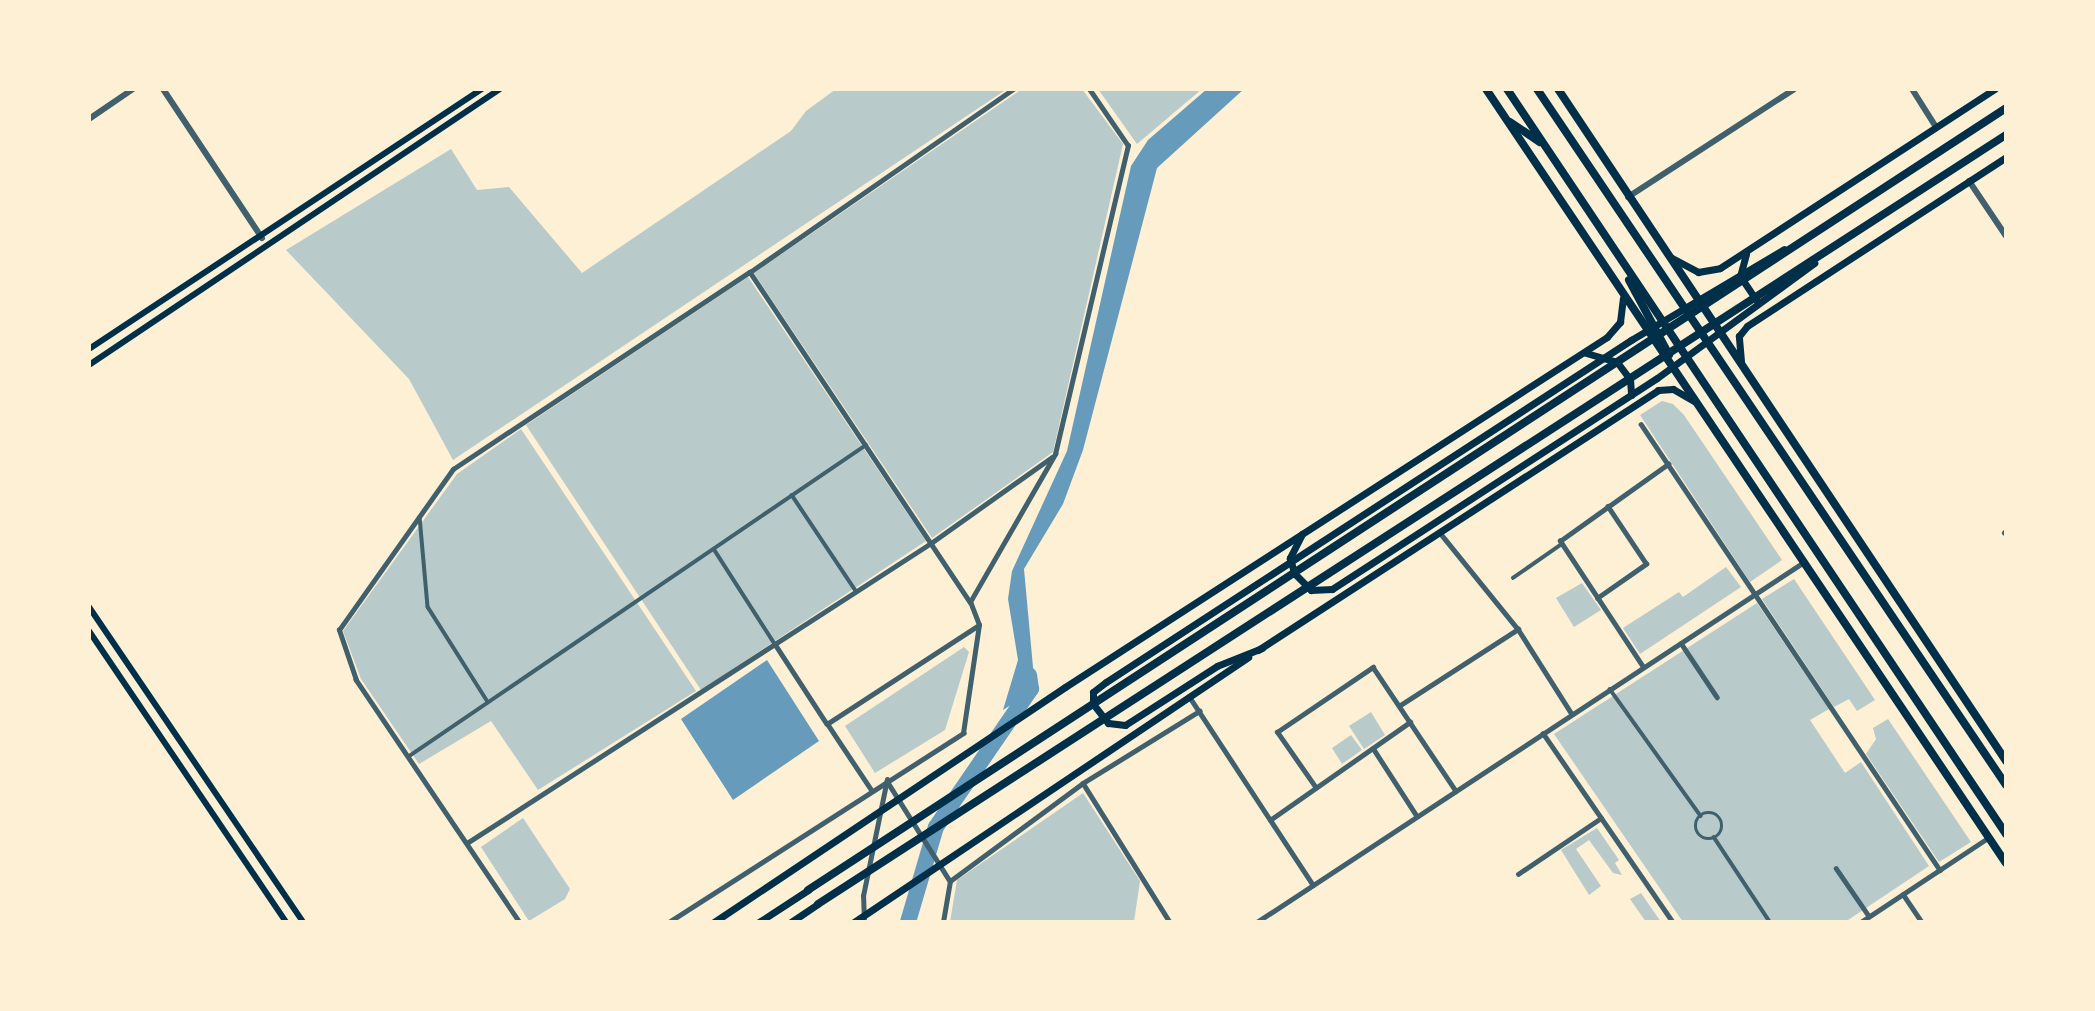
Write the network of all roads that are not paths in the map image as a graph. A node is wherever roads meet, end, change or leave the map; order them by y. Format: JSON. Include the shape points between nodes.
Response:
{"nodes":[{"id":1,"x":133,"y":89,"type":"edge"},
{"id":2,"x":163,"y":89,"type":"edge"},
{"id":3,"x":482,"y":89,"type":"edge"},
{"id":4,"x":500,"y":89,"type":"edge"},
{"id":5,"x":1013,"y":89,"type":"edge"},
{"id":6,"x":1089,"y":89,"type":"edge"},
{"id":7,"x":1486,"y":89,"type":"edge"},
{"id":8,"x":1507,"y":89,"type":"edge"},
{"id":9,"x":1537,"y":89,"type":"edge"},
{"id":10,"x":1558,"y":89,"type":"edge"},
{"id":11,"x":1794,"y":89,"type":"edge"},
{"id":12,"x":1912,"y":89,"type":"edge"},
{"id":13,"x":1995,"y":89,"type":"edge"},
{"id":14,"x":2006,"y":108,"type":"edge"},
{"id":15,"x":89,"y":118,"type":"edge"},
{"id":16,"x":1508,"y":121,"type":"junction"},
{"id":17,"x":1936,"y":127,"type":"junction"},
{"id":18,"x":2006,"y":135,"type":"edge"},
{"id":19,"x":1543,"y":143,"type":"junction"},
{"id":20,"x":2006,"y":156,"type":"edge"},
{"id":21,"x":1969,"y":181,"type":"junction"},
{"id":22,"x":1628,"y":197,"type":"junction"},
{"id":23,"x":1824,"y":227,"type":"junction"},
{"id":24,"x":2006,"y":236,"type":"edge"},
{"id":25,"x":1606,"y":237,"type":"junction"},
{"id":26,"x":262,"y":238,"type":"junction"},
{"id":27,"x":1840,"y":244,"type":"junction"},
{"id":28,"x":1748,"y":250,"type":"junction"},
{"id":29,"x":1666,"y":253,"type":"junction"},
{"id":30,"x":750,"y":272,"type":"junction"},
{"id":31,"x":1623,"y":298,"type":"junction"},
{"id":32,"x":1784,"y":301,"type":"junction"},
{"id":33,"x":89,"y":349,"type":"edge"},
{"id":34,"x":1577,"y":356,"type":"junction"},
{"id":35,"x":89,"y":365,"type":"edge"},
{"id":36,"x":1745,"y":375,"type":"junction"},
{"id":37,"x":1690,"y":393,"type":"junction"},
{"id":38,"x":1700,"y":405,"type":"junction"},
{"id":39,"x":1621,"y":414,"type":"junction"},
{"id":40,"x":1641,"y":424,"type":"dead end"},
{"id":41,"x":866,"y":445,"type":"junction"},
{"id":42,"x":1055,"y":454,"type":"junction"},
{"id":43,"x":1668,"y":464,"type":"junction"},
{"id":44,"x":792,"y":495,"type":"junction"},
{"id":45,"x":1608,"y":507,"type":"junction"},
{"id":46,"x":420,"y":515,"type":"junction"},
{"id":47,"x":1304,"y":531,"type":"junction"},
{"id":48,"x":1441,"y":534,"type":"junction"},
{"id":49,"x":931,"y":543,"type":"junction"},
{"id":50,"x":1562,"y":544,"type":"junction"},
{"id":51,"x":714,"y":548,"type":"junction"},
{"id":52,"x":1804,"y":561,"type":"junction"},
{"id":53,"x":1513,"y":578,"type":"dead end"},
{"id":54,"x":856,"y":591,"type":"junction"},
{"id":55,"x":1755,"y":594,"type":"junction"},
{"id":56,"x":1597,"y":598,"type":"junction"},
{"id":57,"x":970,"y":601,"type":"junction"},
{"id":58,"x":89,"y":607,"type":"edge"},
{"id":59,"x":979,"y":625,"type":"junction"},
{"id":60,"x":1518,"y":629,"type":"junction"},
{"id":61,"x":89,"y":631,"type":"edge"},
{"id":62,"x":1681,"y":643,"type":"junction"},
{"id":63,"x":775,"y":644,"type":"junction"},
{"id":64,"x":1262,"y":648,"type":"junction"},
{"id":65,"x":1643,"y":667,"type":"junction"},
{"id":66,"x":1610,"y":689,"type":"junction"},
{"id":67,"x":1189,"y":696,"type":"junction"},
{"id":68,"x":1717,"y":697,"type":"dead end"},
{"id":69,"x":488,"y":702,"type":"junction"},
{"id":70,"x":1399,"y":706,"type":"junction"},
{"id":71,"x":1199,"y":711,"type":"junction"},
{"id":72,"x":1573,"y":714,"type":"junction"},
{"id":73,"x":1409,"y":722,"type":"junction"},
{"id":74,"x":827,"y":724,"type":"junction"},
{"id":75,"x":1543,"y":733,"type":"junction"},
{"id":76,"x":1373,"y":748,"type":"junction"},
{"id":77,"x":408,"y":757,"type":"junction"},
{"id":78,"x":2006,"y":761,"type":"edge"},
{"id":79,"x":887,"y":779,"type":"junction"},
{"id":80,"x":1083,"y":783,"type":"junction"},
{"id":81,"x":2006,"y":785,"type":"edge"},
{"id":82,"x":1316,"y":788,"type":"junction"},
{"id":83,"x":871,"y":790,"type":"junction"},
{"id":84,"x":1456,"y":791,"type":"junction"},
{"id":85,"x":1417,"y":816,"type":"junction"},
{"id":86,"x":1701,"y":816,"type":"junction"},
{"id":87,"x":1601,"y":817,"type":"junction"},
{"id":88,"x":1269,"y":820,"type":"junction"},
{"id":89,"x":2006,"y":834,"type":"edge"},
{"id":90,"x":1714,"y":837,"type":"junction"},
{"id":91,"x":1989,"y":837,"type":"junction"},
{"id":92,"x":467,"y":843,"type":"junction"},
{"id":93,"x":2006,"y":863,"type":"edge"},
{"id":94,"x":1836,"y":868,"type":"dead end"},
{"id":95,"x":1940,"y":870,"type":"junction"},
{"id":96,"x":1517,"y":874,"type":"dead end"},
{"id":97,"x":950,"y":881,"type":"junction"},
{"id":98,"x":1313,"y":885,"type":"junction"},
{"id":99,"x":808,"y":890,"type":"joint"},
{"id":100,"x":1903,"y":894,"type":"junction"},
{"id":101,"x":818,"y":904,"type":"joint"},
{"id":102,"x":1869,"y":916,"type":"junction"},
{"id":103,"x":286,"y":922,"type":"edge"},
{"id":104,"x":303,"y":922,"type":"edge"},
{"id":105,"x":519,"y":922,"type":"edge"},
{"id":106,"x":669,"y":922,"type":"edge"},
{"id":107,"x":714,"y":922,"type":"edge"},
{"id":108,"x":759,"y":922,"type":"edge"},
{"id":109,"x":791,"y":922,"type":"edge"},
{"id":110,"x":853,"y":922,"type":"edge"},
{"id":111,"x":864,"y":922,"type":"edge"},
{"id":112,"x":943,"y":922,"type":"edge"},
{"id":113,"x":1170,"y":922,"type":"edge"},
{"id":114,"x":1257,"y":922,"type":"edge"},
{"id":115,"x":1673,"y":922,"type":"edge"},
{"id":116,"x":1770,"y":922,"type":"edge"},
{"id":117,"x":1861,"y":922,"type":"edge"},
{"id":118,"x":1922,"y":922,"type":"edge"}],
"edges":[{"from":1,"to":15,"type":"street"},
{"from":2,"to":26,"type":"street"},
{"from":3,"to":26,"type":"main road"},
{"from":4,"to":35,"type":"main road"},
{"from":5,"to":30,"type":"street"},
{"from":6,"to":42,"type":"street","via":[[1128,146]]},
{"from":7,"to":16,"type":"highway"},
{"from":8,"to":19,"type":"highway"},
{"from":9,"to":81,"type":"highway"},
{"from":10,"to":22,"type":"highway"},
{"from":11,"to":22,"type":"street"},
{"from":12,"to":17,"type":"street"},
{"from":13,"to":17,"type":"main road"},
{"from":14,"to":23,"type":"highway"},
{"from":16,"to":19,"type":"highway"},
{"from":16,"to":31,"type":"highway"},
{"from":17,"to":28,"type":"main road"},
{"from":18,"to":27,"type":"highway"},
{"from":19,"to":25,"type":"highway"},
{"from":20,"to":21,"type":"main road"},
{"from":21,"to":24,"type":"street"},
{"from":21,"to":32,"type":"main road"},
{"from":22,"to":29,"type":"highway"},
{"from":23,"to":64,"type":"main road","via":[[1631,340],[1106,682],[1093,692],[1093,704],[1104,720],[1120,727],[1217,666]]},
{"from":23,"to":99,"type":"highway"},
{"from":25,"to":37,"type":"highway"},
{"from":25,"to":89,"type":"highway"},
{"from":26,"to":33,"type":"main road"},
{"from":27,"to":47,"type":"main road","via":[[1657,378],[1332,589],[1311,590],[1294,573],[1290,558]]},
{"from":27,"to":101,"type":"highway"},
{"from":28,"to":29,"type":"main road","via":[[1705,273],[1689,270]]},
{"from":28,"to":32,"type":"main road","via":[[1739,268],[1750,294],[1765,303]]},
{"from":29,"to":36,"type":"highway"},
{"from":30,"to":41,"type":"street"},
{"from":30,"to":46,"type":"street","via":[[453,469]]},
{"from":31,"to":34,"type":"main road","via":[[1615,330]]},
{"from":31,"to":37,"type":"highway"},
{"from":32,"to":36,"type":"main road","via":[[1739,336]]},
{"from":34,"to":39,"type":"main road","via":[[1601,354],[1625,371],[1632,392]]},
{"from":34,"to":47,"type":"main road"},
{"from":36,"to":78,"type":"highway"},
{"from":37,"to":38,"type":"highway"},
{"from":38,"to":39,"type":"main road","via":[[1666,388]]},
{"from":38,"to":52,"type":"highway"},
{"from":39,"to":48,"type":"main road"},
{"from":40,"to":43,"type":"street"},
{"from":41,"to":44,"type":"street"},
{"from":41,"to":49,"type":"street"},
{"from":42,"to":49,"type":"street"},
{"from":42,"to":57,"type":"street"},
{"from":43,"to":45,"type":"street"},
{"from":43,"to":55,"type":"street"},
{"from":44,"to":51,"type":"street"},
{"from":44,"to":54,"type":"street"},
{"from":45,"to":50,"type":"street","via":[[1560,541]]},
{"from":45,"to":56,"type":"street","via":[[1646,564]]},
{"from":46,"to":69,"type":"street","via":[[428,607]]},
{"from":46,"to":77,"type":"street","via":[[339,630],[356,680]]},
{"from":47,"to":107,"type":"main road"},
{"from":48,"to":60,"type":"street"},
{"from":48,"to":64,"type":"main road"},
{"from":49,"to":54,"type":"street"},
{"from":49,"to":57,"type":"street"},
{"from":50,"to":53,"type":"street"},
{"from":50,"to":56,"type":"street"},
{"from":51,"to":63,"type":"street"},
{"from":51,"to":69,"type":"street"},
{"from":52,"to":55,"type":"street"},
{"from":52,"to":91,"type":"highway"},
{"from":54,"to":63,"type":"street"},
{"from":55,"to":62,"type":"street"},
{"from":55,"to":95,"type":"street"},
{"from":56,"to":65,"type":"street"},
{"from":57,"to":59,"type":"street"},
{"from":58,"to":104,"type":"main road"},
{"from":59,"to":74,"type":"street"},
{"from":59,"to":79,"type":"street","via":[[963,733]]},
{"from":60,"to":70,"type":"street"},
{"from":60,"to":72,"type":"street"},
{"from":61,"to":103,"type":"main road"},
{"from":62,"to":65,"type":"street"},
{"from":62,"to":68,"type":"street"},
{"from":63,"to":74,"type":"street"},
{"from":63,"to":92,"type":"street"},
{"from":64,"to":67,"type":"main road"},
{"from":65,"to":66,"type":"street"},
{"from":66,"to":72,"type":"street"},
{"from":66,"to":86,"type":"street"},
{"from":67,"to":71,"type":"street"},
{"from":67,"to":110,"type":"main road"},
{"from":69,"to":77,"type":"street"},
{"from":70,"to":73,"type":"street"},
{"from":70,"to":82,"type":"street","via":[[1373,667],[1277,732]]},
{"from":71,"to":80,"type":"street"},
{"from":71,"to":88,"type":"street"},
{"from":72,"to":75,"type":"street"},
{"from":73,"to":76,"type":"street"},
{"from":73,"to":84,"type":"street"},
{"from":74,"to":83,"type":"street"},
{"from":75,"to":84,"type":"street"},
{"from":75,"to":87,"type":"street"},
{"from":76,"to":82,"type":"street"},
{"from":76,"to":85,"type":"street"},
{"from":77,"to":92,"type":"street"},
{"from":79,"to":83,"type":"street"},
{"from":79,"to":97,"type":"street"},
{"from":79,"to":111,"type":"street","via":[[863,896]]},
{"from":80,"to":97,"type":"street"},
{"from":80,"to":113,"type":"street"},
{"from":82,"to":88,"type":"street"},
{"from":83,"to":106,"type":"street"},
{"from":84,"to":85,"type":"street"},
{"from":85,"to":98,"type":"street"},
{"from":86,"to":90,"type":"street","via":[[1697,831],[1702,837]]},
{"from":86,"to":90,"type":"street","via":[[1713,813],[1720,819]]},
{"from":87,"to":96,"type":"street"},
{"from":87,"to":115,"type":"street"},
{"from":88,"to":98,"type":"street"},
{"from":90,"to":116,"type":"street"},
{"from":91,"to":93,"type":"highway"},
{"from":91,"to":95,"type":"street"},
{"from":92,"to":105,"type":"street"},
{"from":94,"to":102,"type":"street"},
{"from":95,"to":100,"type":"street"},
{"from":97,"to":112,"type":"street"},
{"from":98,"to":114,"type":"street"},
{"from":99,"to":108,"type":"main road"},
{"from":100,"to":102,"type":"street"},
{"from":100,"to":118,"type":"street"},
{"from":101,"to":109,"type":"main road"},
{"from":102,"to":117,"type":"street"}]}
